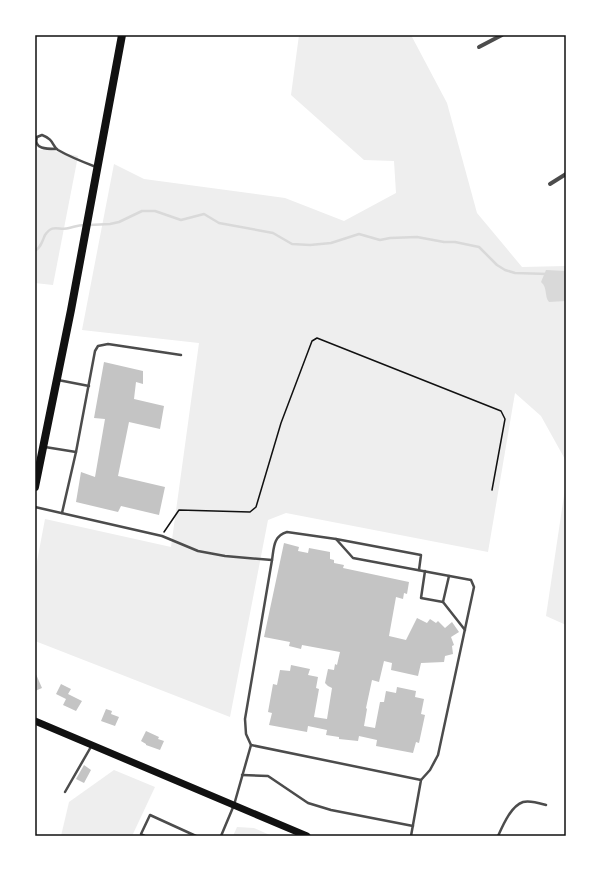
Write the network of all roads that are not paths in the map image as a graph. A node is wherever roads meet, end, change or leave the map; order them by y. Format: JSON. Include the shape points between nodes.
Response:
{"nodes":[{"id":1,"x":122,"y":35,"type":"edge"},
{"id":2,"x":502,"y":35,"type":"edge"},
{"id":3,"x":479,"y":47,"type":"dead end"},
{"id":4,"x":36,"y":145,"type":"edge"},
{"id":5,"x":56,"y":148,"type":"junction"},
{"id":6,"x":97,"y":167,"type":"junction"},
{"id":7,"x":566,"y":174,"type":"edge"},
{"id":8,"x":550,"y":184,"type":"dead end"},
{"id":9,"x":181,"y":355,"type":"dead end"},
{"id":10,"x":57,"y":380,"type":"junction"},
{"id":11,"x":88,"y":386,"type":"junction"},
{"id":12,"x":44,"y":447,"type":"junction"},
{"id":13,"x":76,"y":452,"type":"junction"},
{"id":14,"x":35,"y":487,"type":"edge"},
{"id":15,"x":35,"y":507,"type":"edge"},
{"id":16,"x":62,"y":512,"type":"junction"},
{"id":17,"x":336,"y":539,"type":"junction"},
{"id":18,"x":272,"y":560,"type":"junction"},
{"id":19,"x":419,"y":570,"type":"junction"},
{"id":20,"x":425,"y":571,"type":"junction"},
{"id":21,"x":449,"y":576,"type":"junction"},
{"id":22,"x":443,"y":602,"type":"junction"},
{"id":23,"x":465,"y":631,"type":"junction"},
{"id":24,"x":35,"y":721,"type":"edge"},
{"id":25,"x":92,"y":745,"type":"junction"},
{"id":26,"x":250,"y":745,"type":"junction"},
{"id":27,"x":242,"y":775,"type":"junction"},
{"id":28,"x":421,"y":780,"type":"junction"},
{"id":29,"x":65,"y":792,"type":"dead end"},
{"id":30,"x":546,"y":804,"type":"dead end"},
{"id":31,"x":234,"y":805,"type":"junction"},
{"id":32,"x":413,"y":826,"type":"junction"},
{"id":33,"x":145,"y":836,"type":"edge"},
{"id":34,"x":196,"y":836,"type":"edge"},
{"id":35,"x":221,"y":836,"type":"edge"},
{"id":36,"x":307,"y":836,"type":"edge"},
{"id":37,"x":411,"y":836,"type":"edge"},
{"id":38,"x":498,"y":836,"type":"edge"}],
"edges":[{"from":1,"to":6,"type":"main road"},
{"from":2,"to":3,"type":"street"},
{"from":4,"to":5,"type":"lane","via":[[48,149]]},
{"from":4,"to":5,"type":"lane","via":[[37,137],[42,135],[48,137]]},
{"from":5,"to":6,"type":"lane"},
{"from":6,"to":10,"type":"main road"},
{"from":7,"to":8,"type":"street"},
{"from":9,"to":11,"type":"lane","via":[[108,344],[98,346]]},
{"from":10,"to":11,"type":"lane"},
{"from":10,"to":12,"type":"main road"},
{"from":11,"to":13,"type":"lane"},
{"from":12,"to":13,"type":"lane"},
{"from":12,"to":14,"type":"main road"},
{"from":13,"to":16,"type":"lane"},
{"from":15,"to":16,"type":"lane"},
{"from":16,"to":18,"type":"lane","via":[[162,536],[198,551]]},
{"from":17,"to":18,"type":"lane","via":[[287,532],[276,538]]},
{"from":17,"to":19,"type":"lane","via":[[353,558]]},
{"from":17,"to":19,"type":"lane","via":[[421,555]]},
{"from":18,"to":26,"type":"lane","via":[[245,718]]},
{"from":19,"to":20,"type":"lane"},
{"from":20,"to":21,"type":"lane"},
{"from":20,"to":22,"type":"lane","via":[[421,598]]},
{"from":21,"to":22,"type":"lane"},
{"from":21,"to":23,"type":"lane","via":[[468,579],[473,583]]},
{"from":22,"to":23,"type":"lane"},
{"from":23,"to":28,"type":"lane","via":[[438,755]]},
{"from":24,"to":25,"type":"main road"},
{"from":25,"to":29,"type":"lane"},
{"from":25,"to":31,"type":"main road"},
{"from":26,"to":27,"type":"lane"},
{"from":26,"to":28,"type":"lane"},
{"from":27,"to":31,"type":"lane"},
{"from":27,"to":32,"type":"lane","via":[[268,776],[308,803],[331,810]]},
{"from":28,"to":32,"type":"lane"},
{"from":30,"to":38,"type":"lane","via":[[530,801],[517,806]]},
{"from":31,"to":35,"type":"lane"},
{"from":31,"to":36,"type":"main road"},
{"from":32,"to":37,"type":"lane"},
{"from":33,"to":34,"type":"lane","via":[[141,834],[150,815]]}]}
